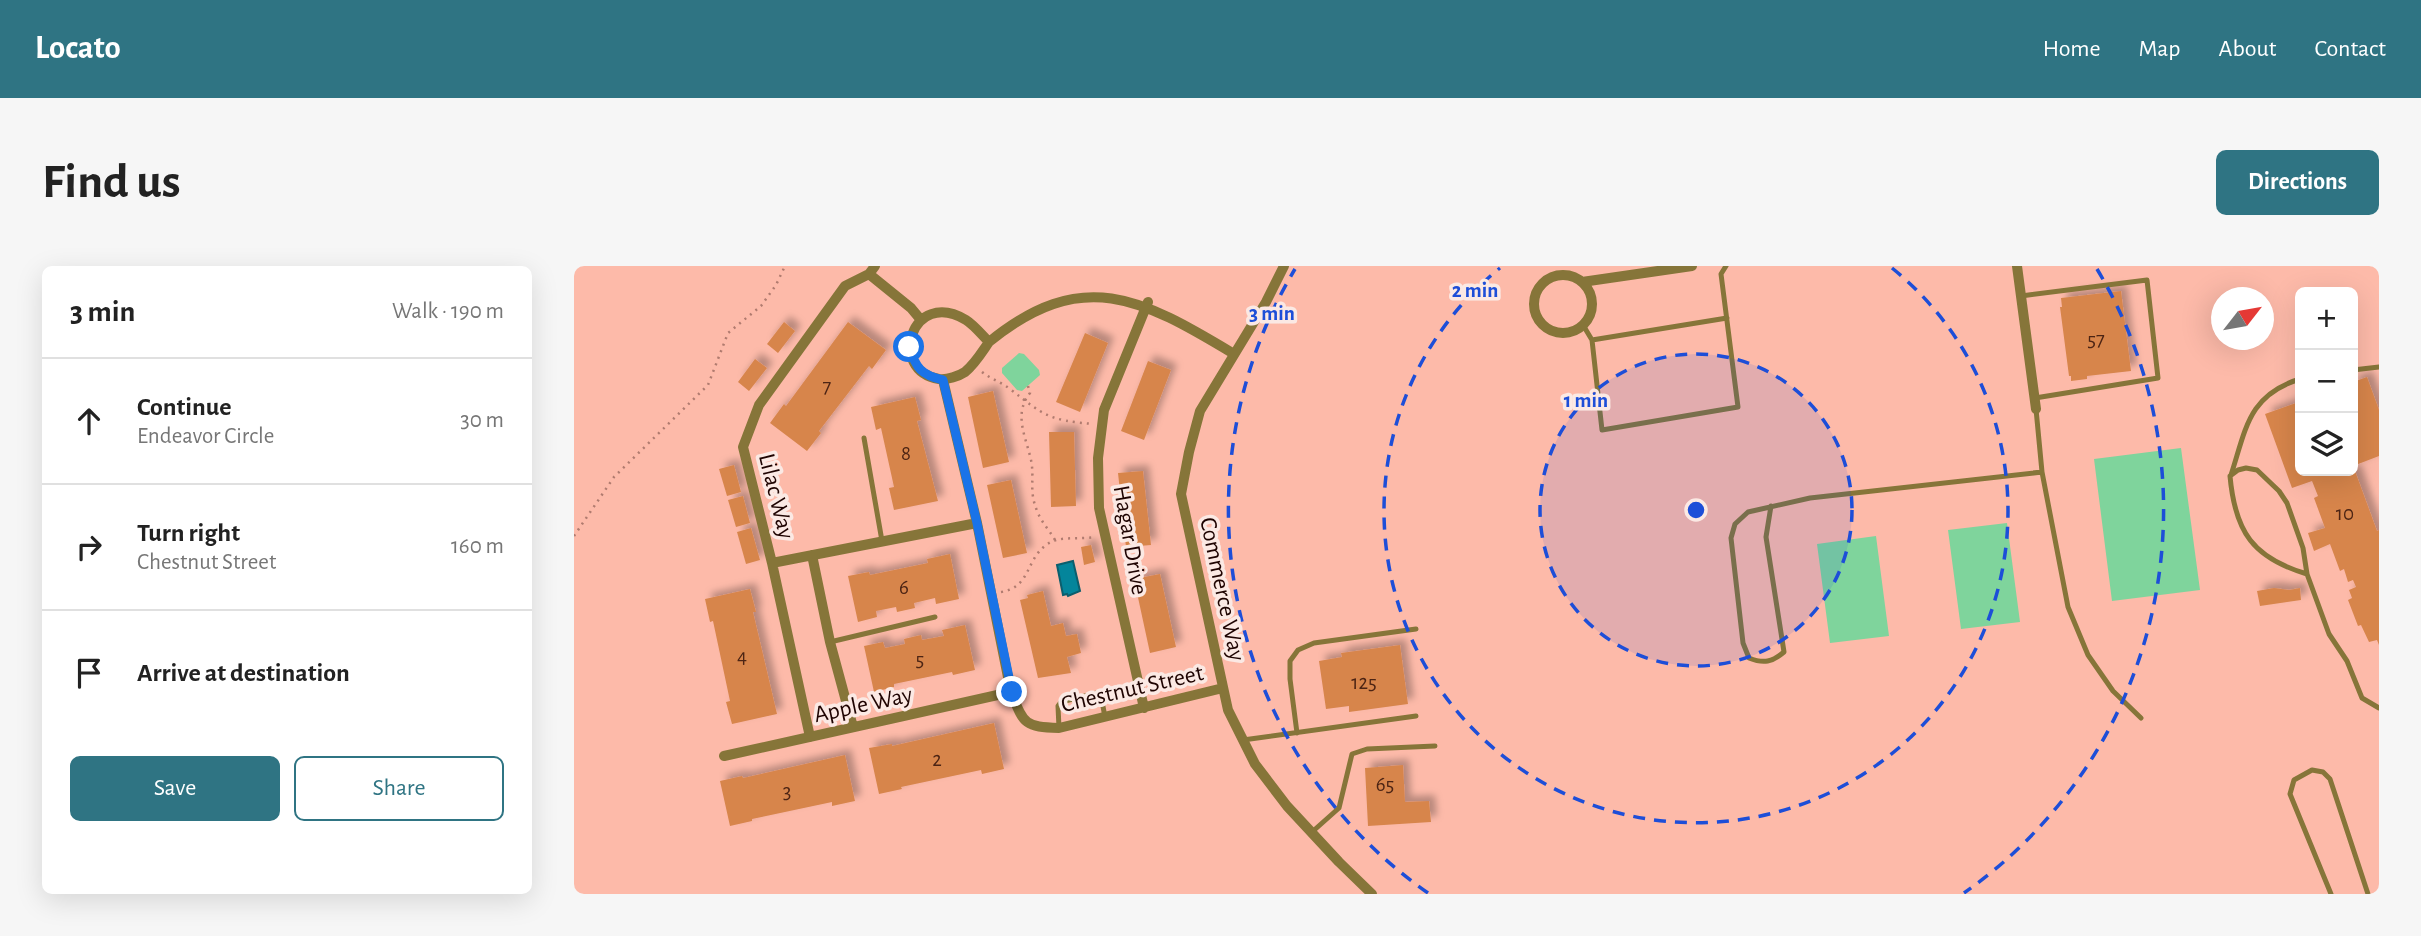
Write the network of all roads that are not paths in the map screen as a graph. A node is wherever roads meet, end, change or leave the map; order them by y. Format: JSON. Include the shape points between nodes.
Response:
{"nodes":[{"id":1,"x":1284,"y":266,"type":"edge"},
{"id":2,"x":1692,"y":266,"type":"edge"},
{"id":3,"x":1726,"y":266,"type":"edge"},
{"id":4,"x":2017,"y":266,"type":"edge"},
{"id":5,"x":872,"y":270,"type":"edge"},
{"id":6,"x":1632,"y":270,"type":"edge"},
{"id":7,"x":1582,"y":282,"type":"junction"},
{"id":8,"x":2021,"y":296,"type":"junction"},
{"id":9,"x":1148,"y":302,"type":"junction"},
{"id":10,"x":1727,"y":318,"type":"junction"},
{"id":11,"x":921,"y":320,"type":"junction"},
{"id":12,"x":1583,"y":325,"type":"junction"},
{"id":13,"x":1592,"y":340,"type":"junction"},
{"id":14,"x":989,"y":342,"type":"junction"},
{"id":15,"x":1234,"y":354,"type":"junction"},
{"id":16,"x":2379,"y":367,"type":"edge"},
{"id":17,"x":2358,"y":369,"type":"edge"},
{"id":18,"x":943,"y":380,"type":"junction"},
{"id":19,"x":2295,"y":381,"type":"edge"},
{"id":20,"x":2035,"y":404,"type":"junction"},
{"id":21,"x":864,"y":438,"type":"dead end"},
{"id":22,"x":2042,"y":472,"type":"junction"},
{"id":23,"x":2230,"y":476,"type":"junction"},
{"id":24,"x":1771,"y":506,"type":"junction"},
{"id":25,"x":977,"y":523,"type":"junction"},
{"id":26,"x":882,"y":541,"type":"junction"},
{"id":27,"x":811,"y":555,"type":"junction"},
{"id":28,"x":772,"y":563,"type":"junction"},
{"id":29,"x":2307,"y":574,"type":"junction"},
{"id":30,"x":935,"y":617,"type":"dead end"},
{"id":31,"x":1416,"y":629,"type":"dead end"},
{"id":32,"x":830,"y":642,"type":"junction"},
{"id":33,"x":1223,"y":688,"type":"junction"},
{"id":34,"x":1012,"y":692,"type":"junction"},
{"id":35,"x":1144,"y":708,"type":"junction"},
{"id":36,"x":2379,"y":708,"type":"edge"},
{"id":37,"x":1416,"y":716,"type":"dead end"},
{"id":38,"x":1105,"y":717,"type":"junction"},
{"id":39,"x":2141,"y":718,"type":"dead end"},
{"id":40,"x":853,"y":727,"type":"junction"},
{"id":41,"x":1059,"y":727,"type":"junction"},
{"id":42,"x":1297,"y":733,"type":"junction"},
{"id":43,"x":810,"y":737,"type":"junction"},
{"id":44,"x":1243,"y":740,"type":"junction"},
{"id":45,"x":1435,"y":746,"type":"dead end"},
{"id":46,"x":724,"y":756,"type":"dead end"},
{"id":47,"x":1311,"y":832,"type":"junction"},
{"id":48,"x":1372,"y":894,"type":"edge"},
{"id":49,"x":2331,"y":894,"type":"edge"},
{"id":50,"x":2368,"y":894,"type":"edge"}],
"edges":[{"from":1,"to":15,"type":"street","name":"Commerce Way"},
{"from":2,"to":6,"type":"street"},
{"from":3,"to":10,"type":"lane","via":[[1721,274]]},
{"from":4,"to":8,"type":"street"},
{"from":5,"to":11,"type":"street"},
{"from":5,"to":28,"type":"street","name":"Lilac Way","via":[[845,286],[759,405],[743,447]]},
{"from":6,"to":7,"type":"street"},
{"from":7,"to":12,"type":"street","via":[[1592,306]]},
{"from":7,"to":12,"type":"street","via":[[1564,275],[1545,281],[1534,298],[1534,308],[1552,331],[1570,332]]},
{"from":8,"to":20,"type":"street"},
{"from":8,"to":20,"type":"lane","via":[[2147,280],[2158,378]]},
{"from":9,"to":14,"type":"street","via":[[1098,289],[1074,290],[1027,309]]},
{"from":9,"to":15,"type":"street"},
{"from":9,"to":35,"type":"street","name":"Hagar Drive","via":[[1104,410],[1098,458],[1105,534]]},
{"from":10,"to":13,"type":"lane"},
{"from":10,"to":13,"type":"lane","via":[[1738,407],[1602,430]]},
{"from":11,"to":14,"type":"street","via":[[946,312],[967,320]]},
{"from":11,"to":18,"type":"street","via":[[909,347],[916,366]]},
{"from":12,"to":13,"type":"lane"},
{"from":14,"to":18,"type":"street","via":[[964,373]]},
{"from":15,"to":33,"type":"street","name":"Commerce Way","via":[[1200,411],[1181,494]]},
{"from":16,"to":17,"type":"lane"},
{"from":18,"to":25,"type":"street","name":"Chestnut Street"},
{"from":19,"to":23,"type":"lane","via":[[2256,405]]},
{"from":20,"to":22,"type":"lane"},
{"from":21,"to":26,"type":"lane"},
{"from":22,"to":24,"type":"lane"},
{"from":22,"to":39,"type":"lane","via":[[2068,607],[2088,655],[2113,691]]},
{"from":23,"to":29,"type":"lane","via":[[2236,511],[2253,544],[2281,566]]},
{"from":23,"to":29,"type":"lane","via":[[2238,470],[2257,470],[2279,491],[2303,548]]},
{"from":24,"to":24,"type":"lane","via":[[1748,512],[1735,524],[1731,538],[1743,643],[1749,658],[1760,662],[1774,660],[1784,652],[1766,537]]},
{"from":25,"to":26,"type":"street"},
{"from":25,"to":34,"type":"street","name":"Chestnut Street"},
{"from":26,"to":27,"type":"street"},
{"from":27,"to":28,"type":"street"},
{"from":27,"to":32,"type":"street"},
{"from":28,"to":43,"type":"street","name":"Lilac Way"},
{"from":29,"to":36,"type":"lane","via":[[2329,634],[2347,661],[2362,698]]},
{"from":30,"to":32,"type":"lane"},
{"from":31,"to":42,"type":"lane","via":[[1314,643],[1298,650],[1290,661]]},
{"from":32,"to":40,"type":"street"},
{"from":33,"to":35,"type":"street","name":"Chestnut Street"},
{"from":33,"to":44,"type":"street","name":"Commerce Way"},
{"from":34,"to":40,"type":"street","name":"Apple Way"},
{"from":34,"to":41,"type":"street","name":"Chestnut Street","via":[[1020,715],[1034,727]]},
{"from":35,"to":38,"type":"street","name":"Chestnut Street"},
{"from":37,"to":42,"type":"lane"},
{"from":38,"to":41,"type":"street","name":"Chestnut Street"},
{"from":38,"to":41,"type":"lane","via":[[1097,693],[1061,702]]},
{"from":40,"to":43,"type":"street","name":"Apple Way"},
{"from":42,"to":44,"type":"lane"},
{"from":43,"to":46,"type":"street","name":"Apple Way"},
{"from":44,"to":47,"type":"street","name":"Commerce Way","via":[[1255,764]]},
{"from":45,"to":47,"type":"lane","via":[[1367,749],[1352,754],[1339,808]]},
{"from":47,"to":48,"type":"street","name":"Commerce Way"},
{"from":49,"to":50,"type":"lane","via":[[2290,794],[2294,780],[2312,770],[2330,779]]}]}
